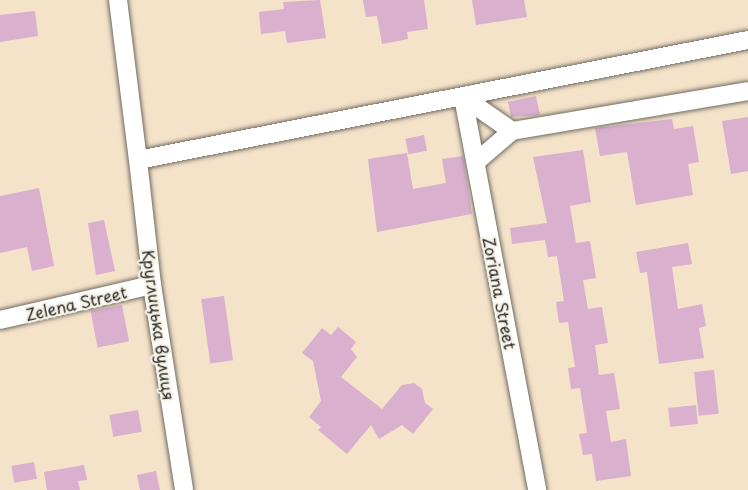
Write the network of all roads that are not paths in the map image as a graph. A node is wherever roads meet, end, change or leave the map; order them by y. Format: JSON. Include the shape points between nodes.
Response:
{"nodes":[{"id":1,"x":118,"y":0,"type":"edge"},
{"id":2,"x":748,"y":40,"type":"edge"},
{"id":3,"x":748,"y":91,"type":"edge"},
{"id":4,"x":463,"y":97,"type":"junction"},
{"id":5,"x":512,"y":131,"type":"junction"},
{"id":6,"x":138,"y":160,"type":"junction"},
{"id":7,"x":476,"y":162,"type":"junction"},
{"id":8,"x":152,"y":285,"type":"junction"},
{"id":9,"x":0,"y":320,"type":"edge"},
{"id":10,"x":183,"y":490,"type":"edge"},
{"id":11,"x":537,"y":490,"type":"edge"}],
"edges":[{"from":1,"to":6,"type":"street","name":"Круглицька вулиця"},
{"from":2,"to":4,"type":"street"},
{"from":3,"to":5,"type":"street"},
{"from":4,"to":5,"type":"street"},
{"from":4,"to":6,"type":"street"},
{"from":4,"to":7,"type":"street","name":"Zoriana Street"},
{"from":5,"to":7,"type":"street"},
{"from":6,"to":8,"type":"street","name":"Круглицька вулиця"},
{"from":7,"to":11,"type":"street","name":"Zoriana Street"},
{"from":8,"to":9,"type":"street","name":"Zelena Street"},
{"from":8,"to":10,"type":"street","name":"Круглицька вулиця"}]}
